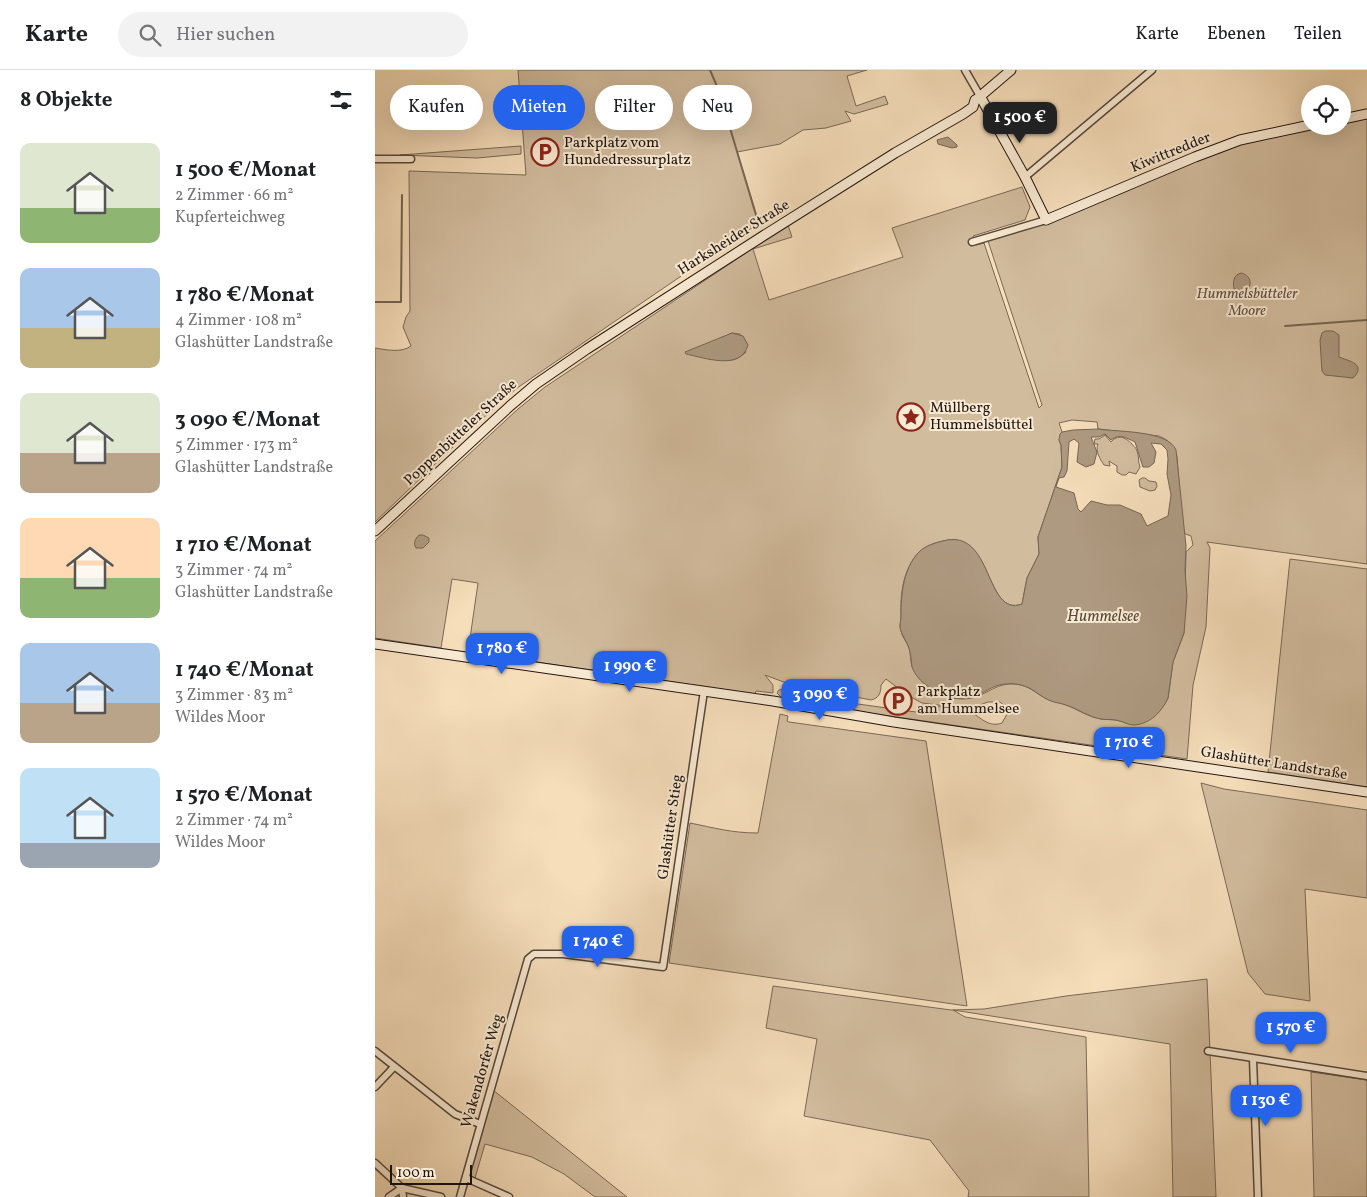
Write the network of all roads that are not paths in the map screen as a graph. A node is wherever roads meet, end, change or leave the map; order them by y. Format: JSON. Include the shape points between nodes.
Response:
{"nodes":[{"id":1,"x":965,"y":70,"type":"edge"},
{"id":2,"x":1011,"y":70,"type":"edge"},
{"id":3,"x":1152,"y":70,"type":"edge"},
{"id":4,"x":978,"y":98,"type":"junction"},
{"id":5,"x":1367,"y":114,"type":"edge"},
{"id":6,"x":1351,"y":117,"type":"edge"},
{"id":7,"x":1301,"y":128,"type":"edge"},
{"id":8,"x":375,"y":159,"type":"edge"},
{"id":9,"x":411,"y":159,"type":"dead end"},
{"id":10,"x":1025,"y":177,"type":"junction"},
{"id":11,"x":1046,"y":220,"type":"junction"},
{"id":12,"x":972,"y":242,"type":"dead end"},
{"id":13,"x":545,"y":378,"type":"joint"},
{"id":14,"x":375,"y":531,"type":"edge"},
{"id":15,"x":375,"y":644,"type":"edge"},
{"id":16,"x":704,"y":691,"type":"junction"},
{"id":17,"x":1367,"y":792,"type":"edge"},
{"id":18,"x":534,"y":954,"type":"joint"},
{"id":19,"x":1208,"y":1051,"type":"dead end"},
{"id":20,"x":375,"y":1052,"type":"edge"},
{"id":21,"x":1253,"y":1059,"type":"junction"},
{"id":22,"x":394,"y":1067,"type":"junction"},
{"id":23,"x":1367,"y":1076,"type":"edge"},
{"id":24,"x":375,"y":1087,"type":"edge"},
{"id":25,"x":480,"y":1124,"type":"junction"},
{"id":26,"x":375,"y":1163,"type":"edge"},
{"id":27,"x":465,"y":1178,"type":"junction"},
{"id":28,"x":402,"y":1188,"type":"junction"},
{"id":29,"x":389,"y":1197,"type":"edge"},
{"id":30,"x":403,"y":1197,"type":"edge"},
{"id":31,"x":441,"y":1197,"type":"edge"},
{"id":32,"x":460,"y":1197,"type":"edge"},
{"id":33,"x":509,"y":1197,"type":"edge"},
{"id":34,"x":1258,"y":1197,"type":"edge"}],
"edges":[{"from":1,"to":4,"type":"street"},
{"from":2,"to":4,"type":"street","name":"Harksheider Straße"},
{"from":3,"to":10,"type":"street"},
{"from":4,"to":10,"type":"street","via":[[992,116]]},
{"from":4,"to":13,"type":"street","name":"Harksheider Straße"},
{"from":5,"to":6,"type":"street"},
{"from":7,"to":11,"type":"street","name":"Kiwittredder","via":[[1240,140]]},
{"from":8,"to":9,"type":"street"},
{"from":10,"to":11,"type":"street"},
{"from":11,"to":12,"type":"street","name":"Kiwittredder"},
{"from":13,"to":14,"type":"street","name":"Poppenbütteler Straße","via":[[521,396]]},
{"from":15,"to":16,"type":"street","name":"Glashütter Landstraße"},
{"from":16,"to":17,"type":"street","name":"Glashütter Landstraße"},
{"from":16,"to":18,"type":"street","name":"Glashütter Stieg","via":[[663,967],[563,954]]},
{"from":18,"to":25,"type":"street","name":"Wakendorfer Weg","via":[[524,968]]},
{"from":19,"to":21,"type":"street"},
{"from":20,"to":22,"type":"street"},
{"from":21,"to":23,"type":"street"},
{"from":21,"to":34,"type":"street"},
{"from":22,"to":24,"type":"street"},
{"from":22,"to":25,"type":"street","via":[[455,1114]]},
{"from":25,"to":27,"type":"street","name":"Wakendorfer Weg"},
{"from":26,"to":28,"type":"street"},
{"from":27,"to":32,"type":"street","name":"Wakendorfer Weg"},
{"from":27,"to":33,"type":"street"},
{"from":28,"to":29,"type":"street"},
{"from":28,"to":30,"type":"street"},
{"from":28,"to":31,"type":"street"}]}
